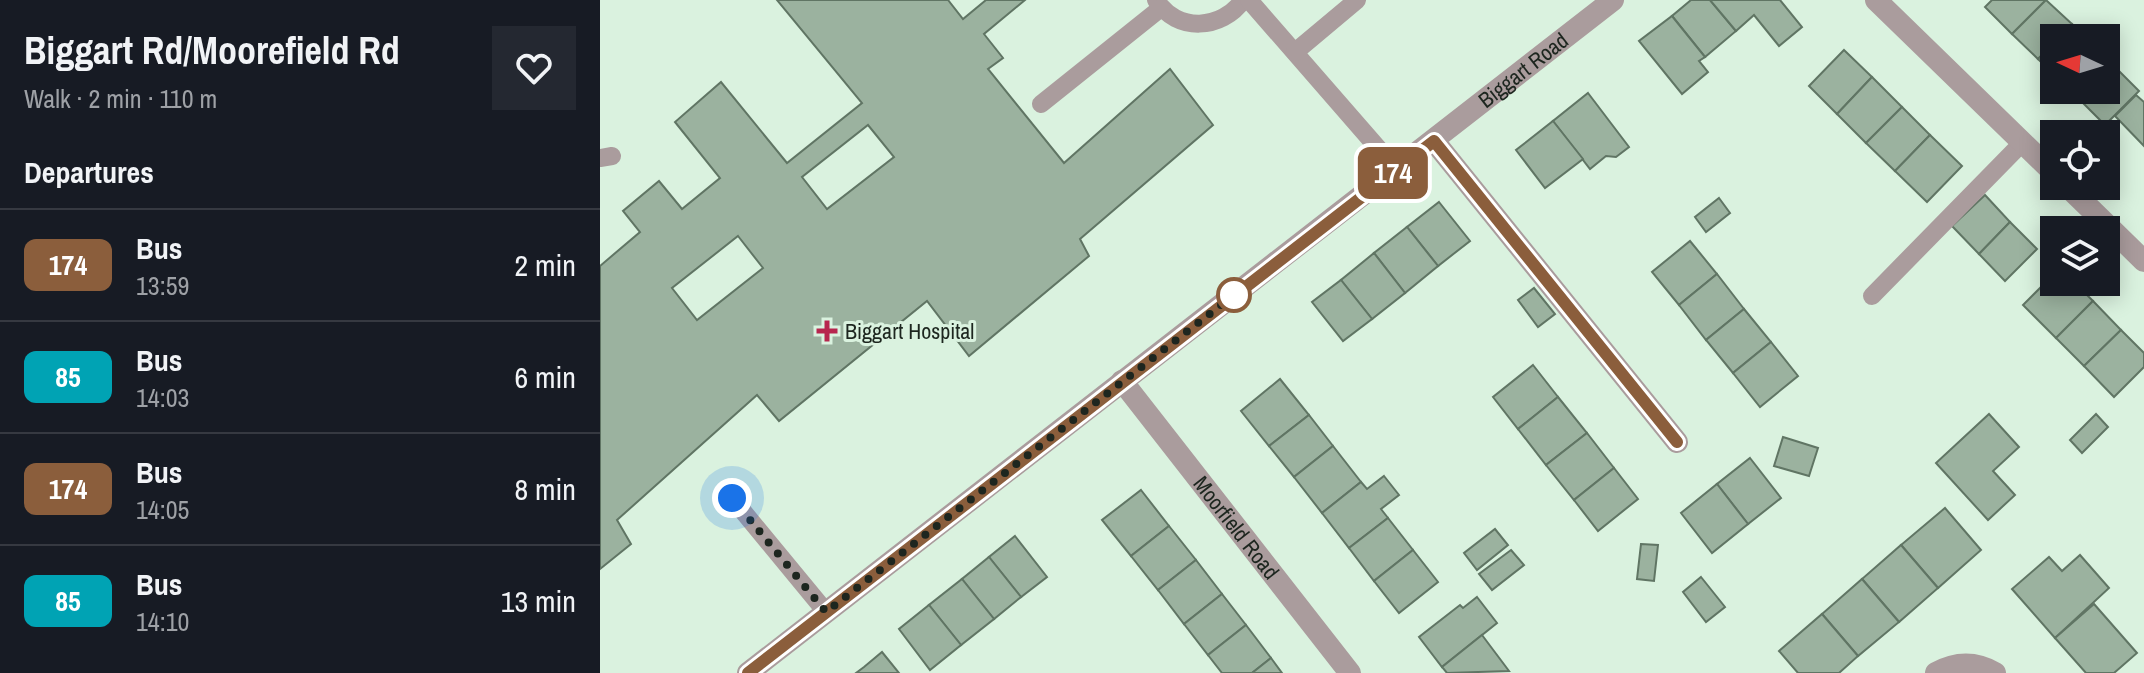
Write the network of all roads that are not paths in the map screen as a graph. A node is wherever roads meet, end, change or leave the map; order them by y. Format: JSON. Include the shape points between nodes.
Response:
{"nodes":[{"id":1,"x":1246,"y":0,"type":"edge"},
{"id":2,"x":1357,"y":0,"type":"edge"},
{"id":3,"x":1613,"y":0,"type":"edge"},
{"id":4,"x":1876,"y":0,"type":"edge"},
{"id":5,"x":1158,"y":4,"type":"edge"},
{"id":6,"x":1295,"y":52,"type":"junction"},
{"id":7,"x":1041,"y":104,"type":"dead end"},
{"id":8,"x":1434,"y":141,"type":"junction"},
{"id":9,"x":2022,"y":143,"type":"junction"},
{"id":10,"x":2040,"y":160,"type":"edge"},
{"id":11,"x":1397,"y":170,"type":"junction"},
{"id":12,"x":2081,"y":200,"type":"edge"},
{"id":13,"x":2144,"y":261,"type":"edge"},
{"id":14,"x":1872,"y":296,"type":"dead end"},
{"id":15,"x":1122,"y":381,"type":"junction"},
{"id":16,"x":1677,"y":442,"type":"dead end"},
{"id":17,"x":732,"y":498,"type":"dead end"},
{"id":18,"x":826,"y":612,"type":"junction"},
{"id":19,"x":748,"y":673,"type":"edge"},
{"id":20,"x":1350,"y":673,"type":"edge"},
{"id":21,"x":1936,"y":673,"type":"edge"},
{"id":22,"x":1995,"y":673,"type":"edge"}],
"edges":[{"from":1,"to":5,"type":"lane","via":[[1216,23],[1198,25],[1175,19]]},
{"from":1,"to":6,"type":"lane"},
{"from":2,"to":6,"type":"lane"},
{"from":3,"to":8,"type":"street","name":"Biggart Road"},
{"from":4,"to":9,"type":"street"},
{"from":5,"to":7,"type":"lane"},
{"from":6,"to":11,"type":"lane"},
{"from":8,"to":11,"type":"street","name":"Biggart Road"},
{"from":8,"to":16,"type":"street"},
{"from":9,"to":10,"type":"street"},
{"from":9,"to":14,"type":"lane"},
{"from":11,"to":15,"type":"street","name":"Biggart Road"},
{"from":12,"to":13,"type":"street"},
{"from":15,"to":18,"type":"street","name":"Biggart Road"},
{"from":15,"to":20,"type":"street","name":"Moorfield Road"},
{"from":17,"to":18,"type":"lane"},
{"from":18,"to":19,"type":"street","name":"Biggart Road"},
{"from":21,"to":22,"type":"street","via":[[1972,664]]}]}
